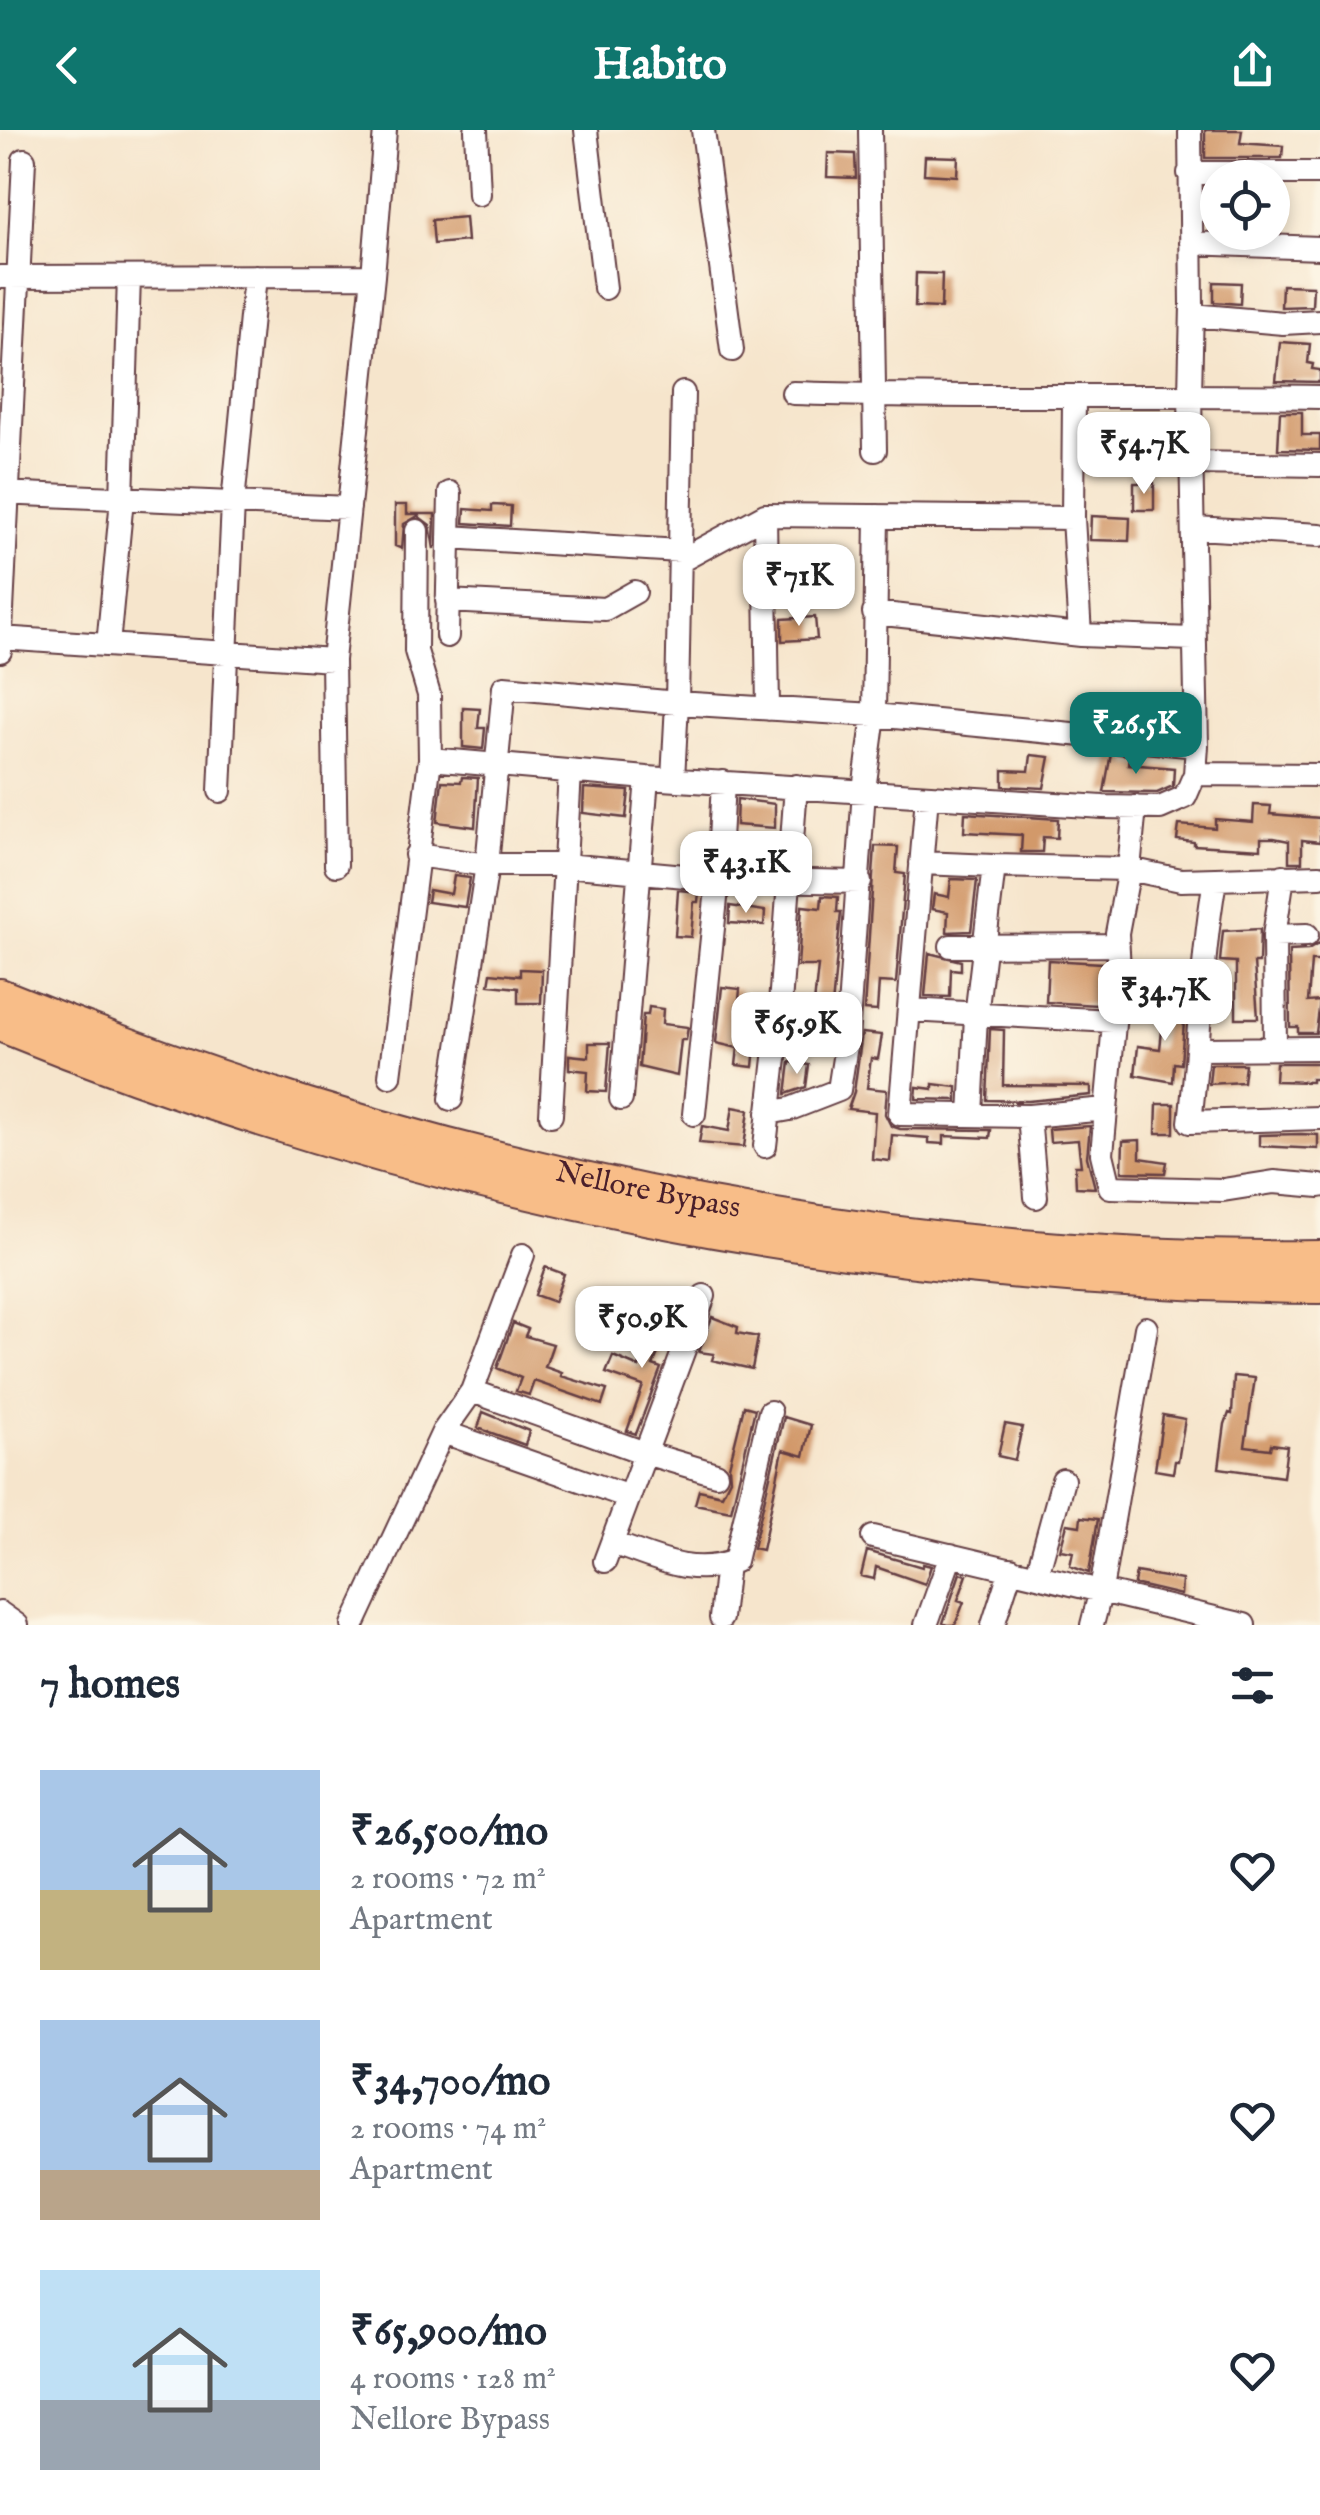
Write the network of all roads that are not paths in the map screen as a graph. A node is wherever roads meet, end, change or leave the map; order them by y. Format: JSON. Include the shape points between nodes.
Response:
{"nodes":[{"id":1,"x":385,"y":130,"type":"edge"},
{"id":2,"x":476,"y":130,"type":"edge"},
{"id":3,"x":586,"y":130,"type":"edge"},
{"id":4,"x":703,"y":130,"type":"edge"},
{"id":5,"x":870,"y":130,"type":"edge"},
{"id":6,"x":1190,"y":130,"type":"edge"},
{"id":7,"x":24,"y":160,"type":"dead end"},
{"id":8,"x":1189,"y":173,"type":"junction"},
{"id":9,"x":1320,"y":174,"type":"edge"},
{"id":10,"x":480,"y":194,"type":"dead end"},
{"id":11,"x":1191,"y":243,"type":"junction"},
{"id":12,"x":1320,"y":248,"type":"edge"},
{"id":13,"x":255,"y":276,"type":"junction"},
{"id":14,"x":373,"y":276,"type":"junction"},
{"id":15,"x":10,"y":277,"type":"edge"},
{"id":16,"x":128,"y":277,"type":"junction"},
{"id":17,"x":605,"y":288,"type":"dead end"},
{"id":18,"x":1192,"y":315,"type":"junction"},
{"id":19,"x":1320,"y":320,"type":"edge"},
{"id":20,"x":732,"y":350,"type":"dead end"},
{"id":21,"x":683,"y":393,"type":"dead end"},
{"id":22,"x":793,"y":393,"type":"dead end"},
{"id":23,"x":1190,"y":395,"type":"junction"},
{"id":24,"x":874,"y":396,"type":"junction"},
{"id":25,"x":1320,"y":397,"type":"edge"},
{"id":26,"x":1074,"y":398,"type":"junction"},
{"id":27,"x":875,"y":450,"type":"dead end"},
{"id":28,"x":1192,"y":463,"type":"junction"},
{"id":29,"x":1320,"y":465,"type":"edge"},
{"id":30,"x":450,"y":493,"type":"dead end"},
{"id":31,"x":4,"y":494,"type":"edge"},
{"id":32,"x":122,"y":498,"type":"junction"},
{"id":33,"x":233,"y":503,"type":"junction"},
{"id":34,"x":349,"y":508,"type":"junction"},
{"id":35,"x":765,"y":515,"type":"junction"},
{"id":36,"x":876,"y":516,"type":"junction"},
{"id":37,"x":1073,"y":518,"type":"junction"},
{"id":38,"x":1195,"y":528,"type":"junction"},
{"id":39,"x":418,"y":531,"type":"dead end"},
{"id":40,"x":1320,"y":535,"type":"edge"},
{"id":41,"x":449,"y":537,"type":"junction"},
{"id":42,"x":680,"y":556,"type":"junction"},
{"id":43,"x":634,"y":592,"type":"dead end"},
{"id":44,"x":447,"y":601,"type":"junction"},
{"id":45,"x":874,"y":614,"type":"junction"},
{"id":46,"x":1080,"y":635,"type":"junction"},
{"id":47,"x":447,"y":636,"type":"dead end"},
{"id":48,"x":0,"y":638,"type":"edge"},
{"id":49,"x":1193,"y":639,"type":"junction"},
{"id":50,"x":108,"y":645,"type":"junction"},
{"id":51,"x":0,"y":651,"type":"edge"},
{"id":52,"x":224,"y":652,"type":"junction"},
{"id":53,"x":333,"y":660,"type":"junction"},
{"id":54,"x":677,"y":704,"type":"junction"},
{"id":55,"x":768,"y":709,"type":"junction"},
{"id":56,"x":874,"y":715,"type":"junction"},
{"id":57,"x":1197,"y":746,"type":"junction"},
{"id":58,"x":430,"y":759,"type":"junction"},
{"id":59,"x":498,"y":767,"type":"junction"},
{"id":60,"x":570,"y":772,"type":"junction"},
{"id":61,"x":1195,"y":774,"type":"junction"},
{"id":62,"x":1320,"y":775,"type":"edge"},
{"id":63,"x":647,"y":778,"type":"junction"},
{"id":64,"x":673,"y":779,"type":"junction"},
{"id":65,"x":723,"y":782,"type":"junction"},
{"id":66,"x":796,"y":786,"type":"junction"},
{"id":67,"x":220,"y":790,"type":"dead end"},
{"id":68,"x":864,"y":790,"type":"junction"},
{"id":69,"x":926,"y":796,"type":"junction"},
{"id":70,"x":1136,"y":807,"type":"junction"},
{"id":71,"x":416,"y":855,"type":"junction"},
{"id":72,"x":921,"y":863,"type":"junction"},
{"id":73,"x":336,"y":865,"type":"dead end"},
{"id":74,"x":487,"y":865,"type":"junction"},
{"id":75,"x":565,"y":865,"type":"junction"},
{"id":76,"x":994,"y":866,"type":"junction"},
{"id":77,"x":1130,"y":869,"type":"junction"},
{"id":78,"x":640,"y":872,"type":"junction"},
{"id":79,"x":1283,"y":876,"type":"junction"},
{"id":80,"x":1320,"y":876,"type":"edge"},
{"id":81,"x":718,"y":878,"type":"junction"},
{"id":82,"x":789,"y":879,"type":"junction"},
{"id":83,"x":1215,"y":880,"type":"junction"},
{"id":84,"x":860,"y":882,"type":"junction"},
{"id":85,"x":1307,"y":935,"type":"dead end"},
{"id":86,"x":1274,"y":936,"type":"junction"},
{"id":87,"x":951,"y":946,"type":"dead end"},
{"id":88,"x":1116,"y":946,"type":"junction"},
{"id":89,"x":986,"y":948,"type":"junction"},
{"id":90,"x":1119,"y":970,"type":"junction"},
{"id":91,"x":1202,"y":982,"type":"junction"},
{"id":92,"x":0,"y":995,"type":"edge"},
{"id":93,"x":910,"y":1010,"type":"junction"},
{"id":94,"x":976,"y":1016,"type":"junction"},
{"id":95,"x":1112,"y":1021,"type":"junction"},
{"id":96,"x":0,"y":1026,"type":"edge"},
{"id":97,"x":1275,"y":1048,"type":"junction"},
{"id":98,"x":1320,"y":1048,"type":"edge"},
{"id":99,"x":1199,"y":1049,"type":"junction"},
{"id":100,"x":390,"y":1076,"type":"dead end"},
{"id":101,"x":451,"y":1098,"type":"dead end"},
{"id":102,"x":621,"y":1099,"type":"dead end"},
{"id":103,"x":1106,"y":1109,"type":"junction"},
{"id":104,"x":768,"y":1113,"type":"junction"},
{"id":105,"x":694,"y":1114,"type":"dead end"},
{"id":106,"x":971,"y":1115,"type":"junction"},
{"id":107,"x":550,"y":1116,"type":"dead end"},
{"id":108,"x":1029,"y":1116,"type":"junction"},
{"id":109,"x":1320,"y":1118,"type":"edge"},
{"id":110,"x":765,"y":1146,"type":"dead end"},
{"id":111,"x":1320,"y":1186,"type":"edge"},
{"id":112,"x":1036,"y":1197,"type":"dead end"},
{"id":113,"x":523,"y":1256,"type":"dead end"},
{"id":114,"x":1320,"y":1257,"type":"edge"},
{"id":115,"x":1320,"y":1287,"type":"edge"},
{"id":116,"x":704,"y":1296,"type":"dead end"},
{"id":117,"x":1146,"y":1328,"type":"dead end"},
{"id":118,"x":472,"y":1391,"type":"junction"},
{"id":119,"x":770,"y":1412,"type":"dead end"},
{"id":120,"x":442,"y":1432,"type":"junction"},
{"id":121,"x":645,"y":1453,"type":"junction"},
{"id":122,"x":716,"y":1474,"type":"dead end"},
{"id":123,"x":1063,"y":1480,"type":"dead end"},
{"id":124,"x":629,"y":1497,"type":"junction"},
{"id":125,"x":874,"y":1536,"type":"dead end"},
{"id":126,"x":951,"y":1555,"type":"junction"},
{"id":127,"x":727,"y":1564,"type":"junction"},
{"id":128,"x":1011,"y":1569,"type":"junction"},
{"id":129,"x":1038,"y":1575,"type":"junction"},
{"id":130,"x":1101,"y":1590,"type":"junction"},
{"id":131,"x":0,"y":1613,"type":"edge"},
{"id":132,"x":722,"y":1618,"type":"dead end"},
{"id":133,"x":1173,"y":1618,"type":"edge"},
{"id":134,"x":1234,"y":1624,"type":"edge"},
{"id":135,"x":17,"y":1625,"type":"edge"},
{"id":136,"x":353,"y":1625,"type":"edge"},
{"id":137,"x":926,"y":1625,"type":"edge"},
{"id":138,"x":993,"y":1625,"type":"edge"},
{"id":139,"x":1092,"y":1625,"type":"edge"}],
"edges":[{"from":1,"to":14,"type":"street"},
{"from":2,"to":10,"type":"street"},
{"from":3,"to":17,"type":"street"},
{"from":4,"to":20,"type":"street"},
{"from":5,"to":24,"type":"street"},
{"from":6,"to":8,"type":"street"},
{"from":7,"to":15,"type":"street"},
{"from":8,"to":9,"type":"street"},
{"from":8,"to":11,"type":"street"},
{"from":11,"to":12,"type":"street"},
{"from":11,"to":18,"type":"street"},
{"from":13,"to":14,"type":"street"},
{"from":13,"to":16,"type":"street"},
{"from":13,"to":33,"type":"street"},
{"from":14,"to":34,"type":"street"},
{"from":15,"to":16,"type":"street"},
{"from":15,"to":31,"type":"street"},
{"from":16,"to":32,"type":"street"},
{"from":18,"to":19,"type":"street"},
{"from":18,"to":23,"type":"street"},
{"from":21,"to":42,"type":"street"},
{"from":22,"to":24,"type":"street"},
{"from":23,"to":25,"type":"street"},
{"from":23,"to":26,"type":"street"},
{"from":23,"to":28,"type":"street"},
{"from":24,"to":26,"type":"street"},
{"from":24,"to":27,"type":"street"},
{"from":26,"to":37,"type":"street"},
{"from":28,"to":29,"type":"street"},
{"from":28,"to":38,"type":"street"},
{"from":30,"to":41,"type":"street"},
{"from":31,"to":32,"type":"street"},
{"from":31,"to":48,"type":"street"},
{"from":32,"to":33,"type":"street"},
{"from":32,"to":50,"type":"street"},
{"from":33,"to":34,"type":"street"},
{"from":33,"to":52,"type":"street"},
{"from":34,"to":53,"type":"street"},
{"from":35,"to":36,"type":"street"},
{"from":35,"to":42,"type":"street"},
{"from":35,"to":55,"type":"street"},
{"from":36,"to":37,"type":"street"},
{"from":36,"to":45,"type":"street"},
{"from":37,"to":46,"type":"street"},
{"from":38,"to":40,"type":"street"},
{"from":38,"to":49,"type":"street"},
{"from":39,"to":58,"type":"street","via":[[416,651],[428,695]]},
{"from":41,"to":42,"type":"street"},
{"from":41,"to":44,"type":"street"},
{"from":42,"to":54,"type":"street"},
{"from":43,"to":44,"type":"street","via":[[606,609]]},
{"from":44,"to":47,"type":"street"},
{"from":45,"to":46,"type":"street"},
{"from":45,"to":56,"type":"street"},
{"from":46,"to":49,"type":"street"},
{"from":48,"to":50,"type":"street"},
{"from":48,"to":51,"type":"street"},
{"from":49,"to":57,"type":"street"},
{"from":50,"to":52,"type":"street"},
{"from":52,"to":53,"type":"street"},
{"from":52,"to":67,"type":"street"},
{"from":53,"to":73,"type":"street"},
{"from":54,"to":55,"type":"street"},
{"from":54,"to":59,"type":"street","via":[[504,687]]},
{"from":54,"to":64,"type":"street"},
{"from":55,"to":56,"type":"street"},
{"from":56,"to":57,"type":"street"},
{"from":56,"to":68,"type":"street"},
{"from":57,"to":61,"type":"street"},
{"from":58,"to":59,"type":"street"},
{"from":58,"to":71,"type":"street"},
{"from":59,"to":60,"type":"street"},
{"from":59,"to":74,"type":"street"},
{"from":60,"to":63,"type":"street"},
{"from":60,"to":75,"type":"street"},
{"from":61,"to":62,"type":"street"},
{"from":61,"to":70,"type":"street","via":[[1185,797],[1172,805]]},
{"from":63,"to":64,"type":"street"},
{"from":63,"to":78,"type":"street"},
{"from":64,"to":65,"type":"street"},
{"from":65,"to":66,"type":"street"},
{"from":65,"to":81,"type":"street"},
{"from":66,"to":68,"type":"street"},
{"from":66,"to":82,"type":"street"},
{"from":68,"to":69,"type":"street"},
{"from":68,"to":84,"type":"street"},
{"from":69,"to":70,"type":"street"},
{"from":69,"to":72,"type":"street"},
{"from":70,"to":77,"type":"street"},
{"from":71,"to":74,"type":"street"},
{"from":71,"to":100,"type":"street"},
{"from":72,"to":76,"type":"street"},
{"from":72,"to":93,"type":"street"},
{"from":74,"to":75,"type":"street"},
{"from":74,"to":101,"type":"street"},
{"from":75,"to":78,"type":"street"},
{"from":75,"to":107,"type":"street"},
{"from":76,"to":77,"type":"street"},
{"from":76,"to":89,"type":"street"},
{"from":77,"to":83,"type":"street"},
{"from":77,"to":88,"type":"street"},
{"from":78,"to":81,"type":"street"},
{"from":78,"to":102,"type":"street"},
{"from":79,"to":80,"type":"street"},
{"from":79,"to":83,"type":"street"},
{"from":79,"to":86,"type":"street"},
{"from":81,"to":82,"type":"street"},
{"from":81,"to":105,"type":"street"},
{"from":82,"to":84,"type":"street"},
{"from":82,"to":104,"type":"street"},
{"from":83,"to":91,"type":"street"},
{"from":84,"to":104,"type":"street","via":[[839,1090]]},
{"from":85,"to":86,"type":"street"},
{"from":86,"to":97,"type":"street"},
{"from":87,"to":89,"type":"street"},
{"from":88,"to":89,"type":"street"},
{"from":88,"to":90,"type":"street"},
{"from":89,"to":94,"type":"street"},
{"from":90,"to":91,"type":"street"},
{"from":90,"to":95,"type":"street"},
{"from":91,"to":99,"type":"street"},
{"from":92,"to":114,"type":"highway","name":"Nellore Bypass","via":[[215,1076],[404,1132],[634,1188],[831,1224],[1033,1246],[1187,1257]]},
{"from":93,"to":94,"type":"street"},
{"from":93,"to":106,"type":"street","via":[[900,1114]]},
{"from":94,"to":95,"type":"street"},
{"from":94,"to":106,"type":"street"},
{"from":95,"to":103,"type":"street"},
{"from":96,"to":115,"type":"highway","name":"Nellore Bypass","via":[[206,1104],[625,1215],[830,1251],[994,1270],[1185,1286]]},
{"from":97,"to":98,"type":"street"},
{"from":97,"to":99,"type":"street"},
{"from":99,"to":109,"type":"street","via":[[1190,1122]]},
{"from":103,"to":108,"type":"street"},
{"from":103,"to":111,"type":"street","via":[[1102,1154],[1110,1187]]},
{"from":104,"to":110,"type":"street"},
{"from":106,"to":108,"type":"street"},
{"from":108,"to":112,"type":"street"},
{"from":113,"to":118,"type":"street"},
{"from":116,"to":121,"type":"street"},
{"from":117,"to":130,"type":"street"},
{"from":118,"to":120,"type":"street"},
{"from":118,"to":121,"type":"street"},
{"from":119,"to":127,"type":"street","via":[[735,1561]]},
{"from":120,"to":124,"type":"street"},
{"from":120,"to":136,"type":"street"},
{"from":121,"to":122,"type":"street"},
{"from":121,"to":124,"type":"street"},
{"from":123,"to":129,"type":"street"},
{"from":124,"to":127,"type":"street","via":[[608,1552],[682,1568]]},
{"from":125,"to":126,"type":"street"},
{"from":126,"to":128,"type":"street"},
{"from":126,"to":137,"type":"street"},
{"from":127,"to":132,"type":"street"},
{"from":128,"to":129,"type":"street"},
{"from":128,"to":138,"type":"street"},
{"from":129,"to":130,"type":"street"},
{"from":130,"to":133,"type":"street"},
{"from":130,"to":139,"type":"street"},
{"from":131,"to":135,"type":"street"},
{"from":133,"to":134,"type":"street"}]}
